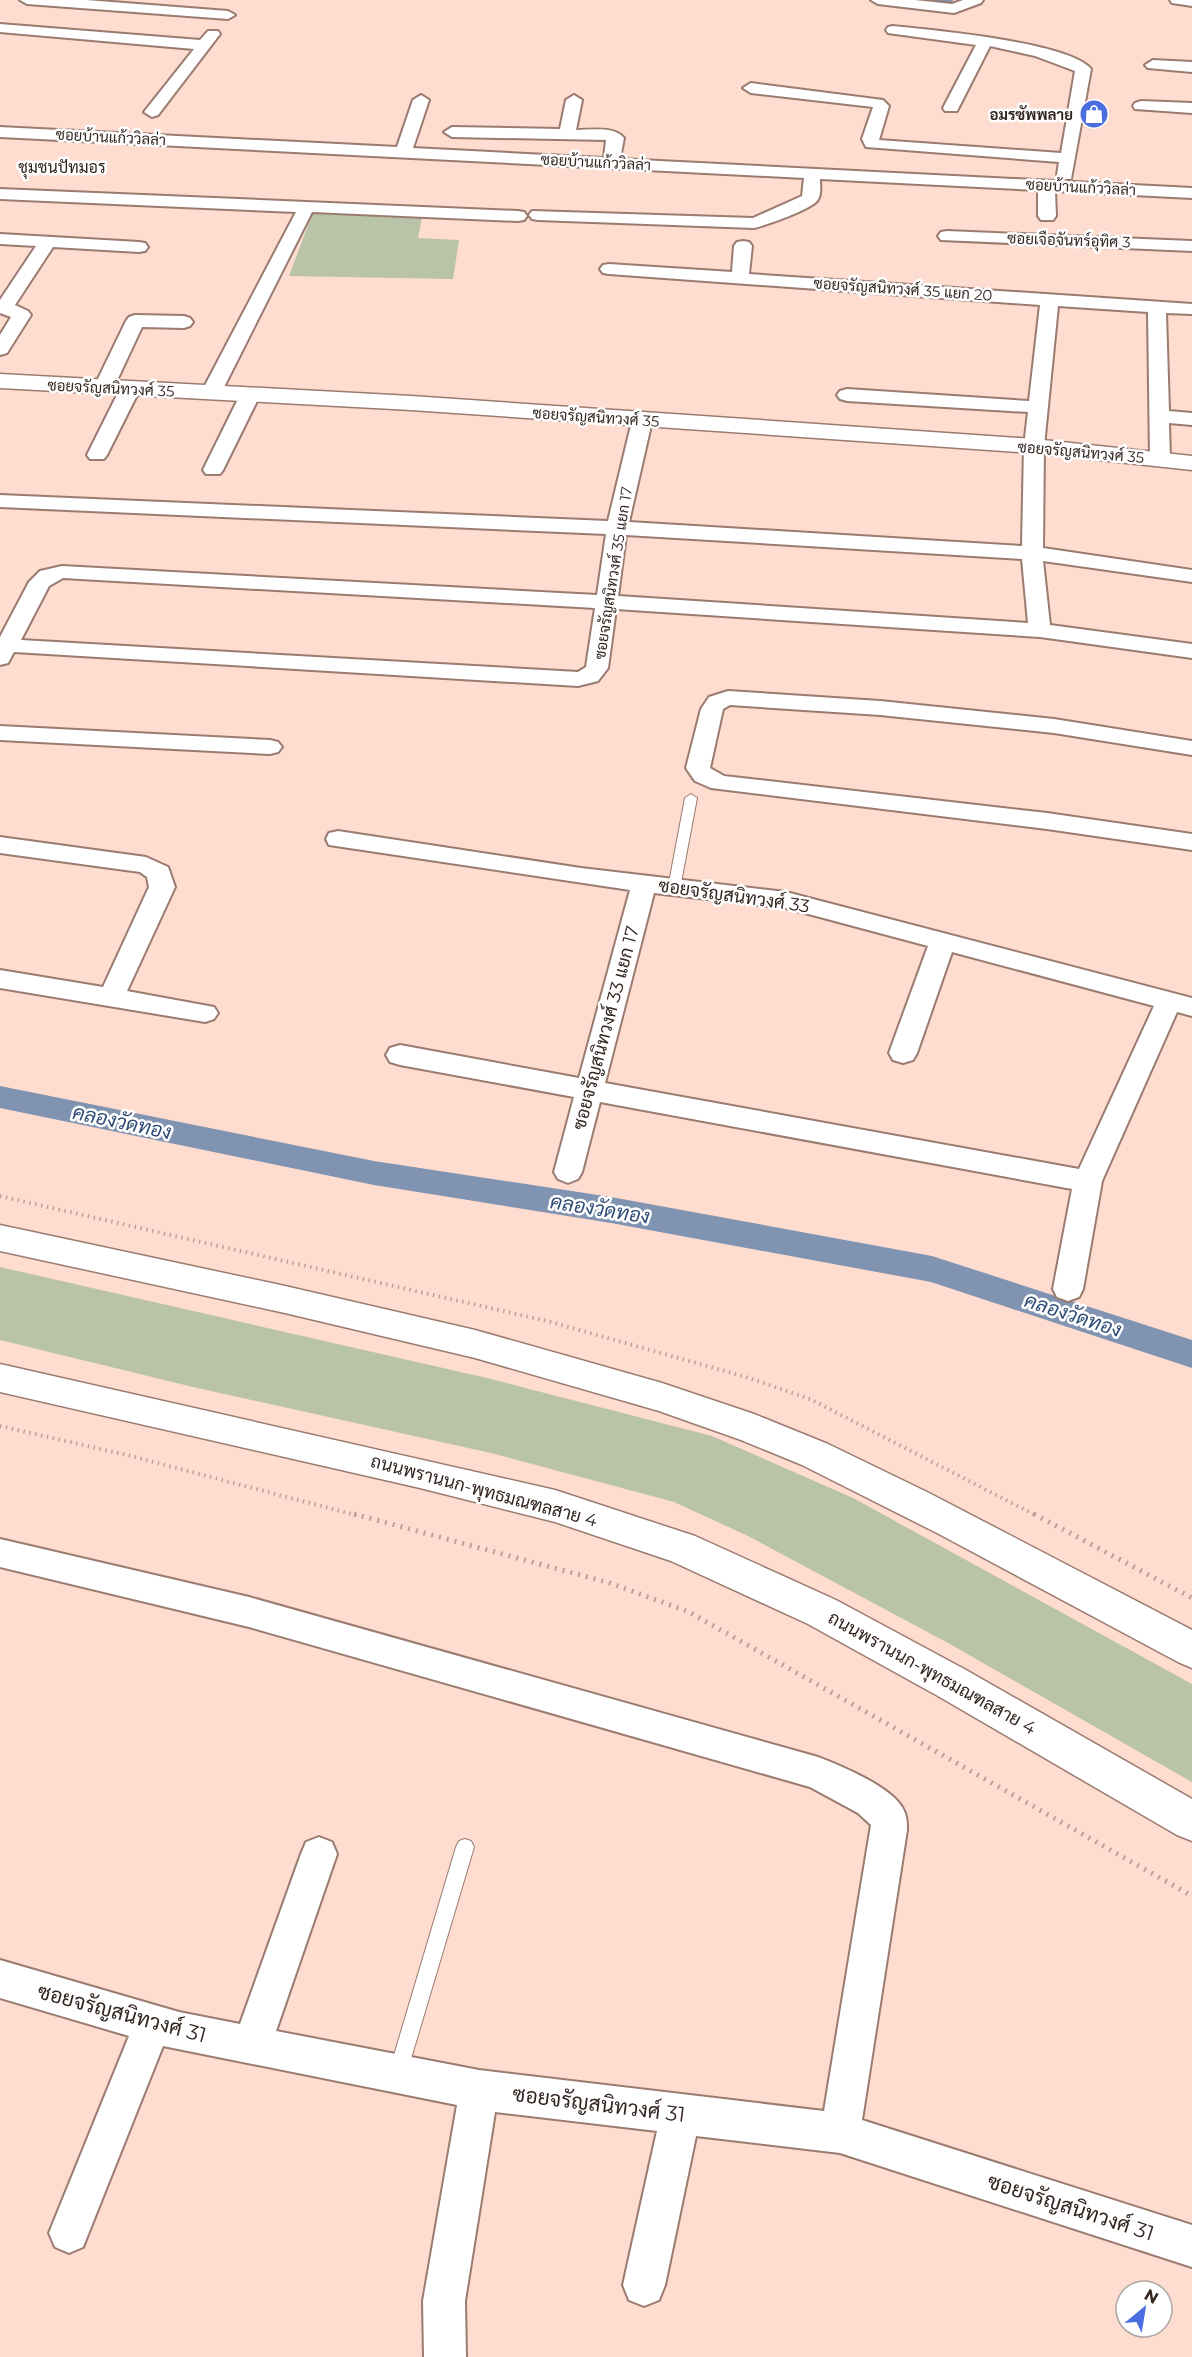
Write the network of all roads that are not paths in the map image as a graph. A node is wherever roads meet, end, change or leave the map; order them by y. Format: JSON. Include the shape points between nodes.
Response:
{"nodes":[{"id":1,"x":27,"y":0,"type":"edge"},
{"id":2,"x":240,"y":0,"type":"edge"},
{"id":3,"x":878,"y":0,"type":"edge"},
{"id":4,"x":975,"y":0,"type":"edge"},
{"id":5,"x":1177,"y":0,"type":"edge"},
{"id":6,"x":1192,"y":2,"type":"edge"},
{"id":7,"x":228,"y":15,"type":"junction"},
{"id":8,"x":0,"y":28,"type":"edge"},
{"id":9,"x":893,"y":30,"type":"dead end"},
{"id":10,"x":985,"y":42,"type":"junction"},
{"id":11,"x":205,"y":45,"type":"junction"},
{"id":12,"x":1153,"y":65,"type":"dead end"},
{"id":13,"x":1192,"y":67,"type":"edge"},
{"id":14,"x":751,"y":88,"type":"dead end"},
{"id":15,"x":421,"y":100,"type":"dead end"},
{"id":16,"x":574,"y":100,"type":"dead end"},
{"id":17,"x":1141,"y":106,"type":"dead end"},
{"id":18,"x":951,"y":108,"type":"dead end"},
{"id":19,"x":1192,"y":108,"type":"edge"},
{"id":20,"x":152,"y":112,"type":"dead end"},
{"id":21,"x":452,"y":132,"type":"dead end"},
{"id":22,"x":567,"y":134,"type":"junction"},
{"id":23,"x":3,"y":135,"type":"edge"},
{"id":24,"x":403,"y":153,"type":"junction"},
{"id":25,"x":1068,"y":158,"type":"junction"},
{"id":26,"x":611,"y":163,"type":"junction"},
{"id":27,"x":812,"y":174,"type":"junction"},
{"id":28,"x":1046,"y":186,"type":"junction"},
{"id":29,"x":1064,"y":186,"type":"junction"},
{"id":30,"x":1192,"y":193,"type":"edge"},
{"id":31,"x":0,"y":194,"type":"edge"},
{"id":32,"x":307,"y":206,"type":"junction"},
{"id":33,"x":538,"y":215,"type":"dead end"},
{"id":34,"x":518,"y":216,"type":"dead end"},
{"id":35,"x":1047,"y":216,"type":"dead end"},
{"id":36,"x":947,"y":236,"type":"dead end"},
{"id":37,"x":0,"y":239,"type":"edge"},
{"id":38,"x":47,"y":243,"type":"junction"},
{"id":39,"x":743,"y":246,"type":"dead end"},
{"id":40,"x":1192,"y":246,"type":"edge"},
{"id":41,"x":139,"y":247,"type":"dead end"},
{"id":42,"x":609,"y":269,"type":"dead end"},
{"id":43,"x":740,"y":278,"type":"junction"},
{"id":44,"x":7,"y":290,"type":"edge"},
{"id":45,"x":1050,"y":300,"type":"junction"},
{"id":46,"x":1157,"y":306,"type":"junction"},
{"id":47,"x":1192,"y":309,"type":"edge"},
{"id":48,"x":184,"y":322,"type":"dead end"},
{"id":49,"x":0,"y":349,"type":"edge"},
{"id":50,"x":0,"y":381,"type":"edge"},
{"id":51,"x":104,"y":387,"type":"junction"},
{"id":52,"x":130,"y":389,"type":"junction"},
{"id":53,"x":212,"y":393,"type":"junction"},
{"id":54,"x":250,"y":395,"type":"junction"},
{"id":55,"x":847,"y":395,"type":"dead end"},
{"id":56,"x":1038,"y":406,"type":"junction"},
{"id":57,"x":1159,"y":416,"type":"junction"},
{"id":58,"x":1192,"y":419,"type":"edge"},
{"id":59,"x":642,"y":421,"type":"junction"},
{"id":60,"x":1034,"y":447,"type":"junction"},
{"id":61,"x":97,"y":455,"type":"dead end"},
{"id":62,"x":1160,"y":459,"type":"junction"},
{"id":63,"x":1192,"y":462,"type":"edge"},
{"id":64,"x":213,"y":470,"type":"dead end"},
{"id":65,"x":0,"y":501,"type":"edge"},
{"id":66,"x":617,"y":528,"type":"junction"},
{"id":67,"x":1032,"y":553,"type":"junction"},
{"id":68,"x":1192,"y":576,"type":"edge"},
{"id":69,"x":607,"y":602,"type":"junction"},
{"id":70,"x":1040,"y":630,"type":"junction"},
{"id":71,"x":2,"y":649,"type":"edge"},
{"id":72,"x":1192,"y":651,"type":"edge"},
{"id":73,"x":0,"y":733,"type":"edge"},
{"id":74,"x":270,"y":747,"type":"dead end"},
{"id":75,"x":1192,"y":748,"type":"edge"},
{"id":76,"x":691,"y":798,"type":"dead end"},
{"id":77,"x":338,"y":839,"type":"dead end"},
{"id":78,"x":1192,"y":842,"type":"edge"},
{"id":79,"x":0,"y":845,"type":"edge"},
{"id":80,"x":644,"y":884,"type":"junction"},
{"id":81,"x":674,"y":888,"type":"junction"},
{"id":82,"x":943,"y":941,"type":"junction"},
{"id":83,"x":0,"y":979,"type":"edge"},
{"id":84,"x":111,"y":998,"type":"junction"},
{"id":85,"x":1181,"y":1004,"type":"edge"},
{"id":86,"x":206,"y":1013,"type":"dead end"},
{"id":87,"x":903,"y":1053,"type":"dead end"},
{"id":88,"x":400,"y":1055,"type":"dead end"},
{"id":89,"x":590,"y":1090,"type":"junction"},
{"id":90,"x":568,"y":1172,"type":"dead end"},
{"id":91,"x":1088,"y":1180,"type":"junction"},
{"id":92,"x":0,"y":1238,"type":"edge"},
{"id":93,"x":1068,"y":1289,"type":"dead end"},
{"id":94,"x":0,"y":1378,"type":"edge"},
{"id":95,"x":0,"y":1552,"type":"edge"},
{"id":96,"x":1192,"y":1650,"type":"edge"},
{"id":97,"x":1192,"y":1821,"type":"edge"},
{"id":98,"x":465,"y":1847,"type":"dead end"},
{"id":99,"x":319,"y":1854,"type":"dead end"},
{"id":100,"x":0,"y":1979,"type":"edge"},
{"id":101,"x":153,"y":2023,"type":"junction"},
{"id":102,"x":252,"y":2045,"type":"junction"},
{"id":103,"x":397,"y":2074,"type":"junction"},
{"id":104,"x":479,"y":2090,"type":"junction"},
{"id":105,"x":681,"y":2114,"type":"junction"},
{"id":106,"x":840,"y":2133,"type":"junction"},
{"id":107,"x":69,"y":2233,"type":"dead end"},
{"id":108,"x":1192,"y":2246,"type":"edge"},
{"id":109,"x":644,"y":2285,"type":"dead end"},
{"id":110,"x":445,"y":2357,"type":"edge"}],
"edges":[{"from":1,"to":7,"type":"street"},
{"from":2,"to":7,"type":"street"},
{"from":3,"to":4,"type":"street","via":[[954,9]]},
{"from":5,"to":6,"type":"street"},
{"from":7,"to":11,"type":"street"},
{"from":8,"to":11,"type":"street"},
{"from":9,"to":10,"type":"street"},
{"from":10,"to":18,"type":"street"},
{"from":10,"to":25,"type":"street","via":[[1049,56],[1083,69]]},
{"from":11,"to":20,"type":"street"},
{"from":12,"to":13,"type":"street"},
{"from":14,"to":25,"type":"street","via":[[877,103],[881,106],[870,139],[878,146]]},
{"from":15,"to":24,"type":"street"},
{"from":16,"to":22,"type":"street"},
{"from":17,"to":19,"type":"street"},
{"from":21,"to":22,"type":"street"},
{"from":22,"to":26,"type":"street","via":[[615,136]]},
{"from":23,"to":24,"type":"street","name":"ซอยบ้านแก้ววิลล่า"},
{"from":24,"to":26,"type":"street","name":"ซอยบ้านแก้ววิลล่า"},
{"from":25,"to":29,"type":"street"},
{"from":26,"to":27,"type":"street","name":"ซอยบ้านแก้ววิลล่า"},
{"from":27,"to":28,"type":"street","name":"ซอยบ้านแก้ววิลล่า"},
{"from":27,"to":33,"type":"street","via":[[809,199],[754,223]]},
{"from":28,"to":29,"type":"street","name":"ซอยบ้านแก้ววิลล่า"},
{"from":28,"to":35,"type":"street"},
{"from":29,"to":30,"type":"street","name":"ซอยบ้านแก้ววิลล่า"},
{"from":31,"to":32,"type":"street"},
{"from":32,"to":34,"type":"street"},
{"from":32,"to":53,"type":"street"},
{"from":36,"to":40,"type":"street","name":"ซอยเจือจันทร์อุทิศ 3"},
{"from":37,"to":38,"type":"street"},
{"from":38,"to":41,"type":"street"},
{"from":38,"to":44,"type":"street"},
{"from":39,"to":43,"type":"street"},
{"from":42,"to":43,"type":"street","name":"ซอยจรัญสนิทวงศ์ 35 แยก 20"},
{"from":43,"to":45,"type":"street","name":"ซอยจรัญสนิทวงศ์ 35 แยก 20"},
{"from":44,"to":49,"type":"street","via":[[5,308],[22,315]]},
{"from":45,"to":46,"type":"street","name":"ซอยจรัญสนิทวงศ์ 35 แยก 20"},
{"from":45,"to":56,"type":"street"},
{"from":46,"to":47,"type":"street","name":"ซอยจรัญสนิทวงศ์ 35 แยก 20"},
{"from":46,"to":57,"type":"street"},
{"from":48,"to":51,"type":"street","via":[[135,321]]},
{"from":50,"to":51,"type":"main road","name":"ซอยจรัญสนิทวงศ์ 35"},
{"from":51,"to":52,"type":"main road","name":"ซอยจรัญสนิทวงศ์ 35"},
{"from":52,"to":53,"type":"main road","name":"ซอยจรัญสนิทวงศ์ 35"},
{"from":52,"to":61,"type":"street"},
{"from":53,"to":54,"type":"main road","name":"ซอยจรัญสนิทวงศ์ 35"},
{"from":54,"to":59,"type":"main road","name":"ซอยจรัญสนิทวงศ์ 35"},
{"from":54,"to":64,"type":"street"},
{"from":55,"to":56,"type":"street"},
{"from":56,"to":60,"type":"street"},
{"from":57,"to":58,"type":"street"},
{"from":57,"to":62,"type":"street"},
{"from":59,"to":60,"type":"main road","name":"ซอยจรัญสนิทวงศ์ 35"},
{"from":59,"to":66,"type":"street","name":"ซอยจรัญสนิทวงศ์ 35 แยก 17"},
{"from":60,"to":62,"type":"main road","name":"ซอยจรัญสนิทวงศ์ 35"},
{"from":60,"to":67,"type":"street"},
{"from":62,"to":63,"type":"main road","name":"ซอยจรัญสนิทวงศ์ 35"},
{"from":65,"to":66,"type":"street"},
{"from":66,"to":67,"type":"street"},
{"from":66,"to":69,"type":"street","name":"ซอยจรัญสนิทวงศ์ 35 แยก 17"},
{"from":67,"to":68,"type":"street"},
{"from":67,"to":70,"type":"street"},
{"from":69,"to":70,"type":"street"},
{"from":69,"to":71,"type":"street","via":[[62,573],[40,582]]},
{"from":69,"to":71,"type":"street","name":"ซอยจรัญสนิทวงศ์ 35 แยก 17","via":[[597,668],[590,676],[578,680]]},
{"from":70,"to":72,"type":"street"},
{"from":73,"to":74,"type":"street"},
{"from":75,"to":78,"type":"street","via":[[1054,726],[880,708],[728,698],[712,709],[698,768],[703,776],[719,783]]},
{"from":76,"to":81,"type":"lane"},
{"from":77,"to":80,"type":"street","name":"ซอยจรัญสนิทวงศ์ 33"},
{"from":79,"to":84,"type":"street","via":[[146,865],[159,873],[162,887]]},
{"from":80,"to":81,"type":"street","name":"ซอยจรัญสนิทวงศ์ 33"},
{"from":80,"to":89,"type":"street","name":"ซอยจรัญสนิทวงศ์ 33 แยก 17"},
{"from":81,"to":82,"type":"street","name":"ซอยจรัญสนิทวงศ์ 33","via":[[786,900]]},
{"from":82,"to":85,"type":"street","name":"ซอยจรัญสนิทวงศ์ 33"},
{"from":82,"to":87,"type":"street"},
{"from":83,"to":84,"type":"street"},
{"from":84,"to":86,"type":"street"},
{"from":85,"to":91,"type":"street"},
{"from":88,"to":89,"type":"street"},
{"from":89,"to":90,"type":"street","name":"ซอยจรัญสนิทวงศ์ 33 แยก 17"},
{"from":89,"to":91,"type":"street"},
{"from":91,"to":93,"type":"street"},
{"from":92,"to":96,"type":"main road","via":[[475,1345],[621,1384],[756,1430],[1014,1553]]},
{"from":94,"to":97,"type":"main road","name":"ถนนพรานนก-พุทธมณฑลสาย 4","via":[[544,1503],[681,1548],[822,1612]]},
{"from":95,"to":106,"type":"street","via":[[249,1612],[818,1773],[871,1801],[889,1818],[889,1830]]},
{"from":98,"to":103,"type":"lane"},
{"from":99,"to":102,"type":"street"},
{"from":100,"to":101,"type":"street","name":"ซอยจรัญสนิทวงศ์ 31"},
{"from":101,"to":102,"type":"street","name":"ซอยจรัญสนิทวงศ์ 31"},
{"from":101,"to":107,"type":"street"},
{"from":102,"to":103,"type":"street","name":"ซอยจรัญสนิทวงศ์ 31"},
{"from":103,"to":104,"type":"street","name":"ซอยจรัญสนิทวงศ์ 31"},
{"from":104,"to":105,"type":"street","name":"ซอยจรัญสนิทวงศ์ 31"},
{"from":104,"to":110,"type":"street","via":[[444,2301]]},
{"from":105,"to":106,"type":"street","name":"ซอยจรัญสนิทวงศ์ 31"},
{"from":105,"to":109,"type":"street"},
{"from":106,"to":108,"type":"street","name":"ซอยจรัญสนิทวงศ์ 31"}]}
